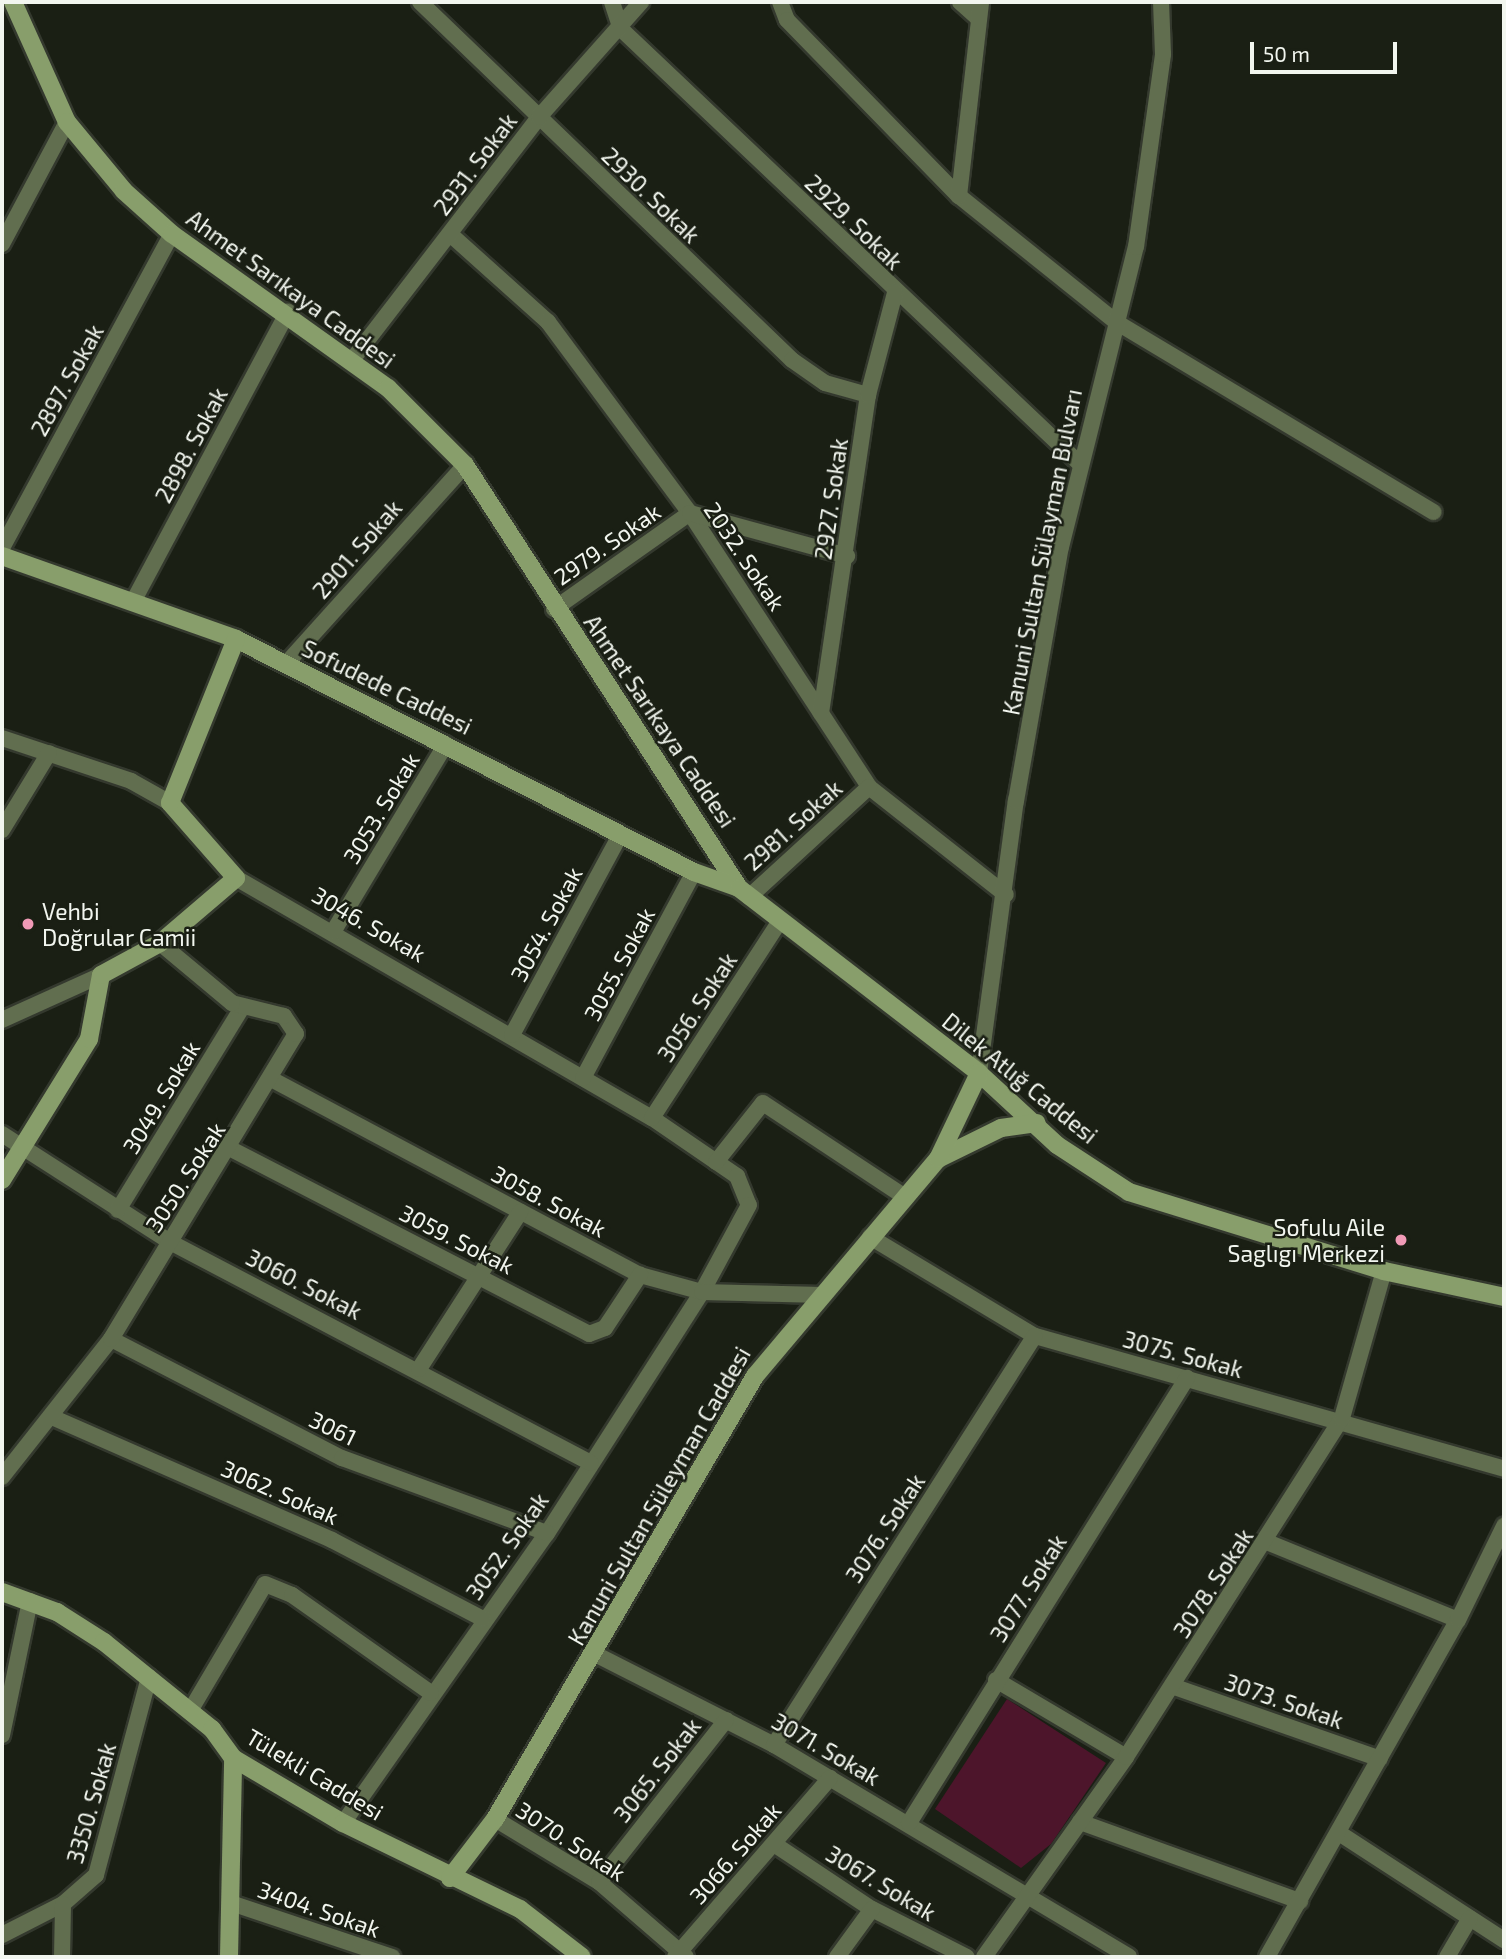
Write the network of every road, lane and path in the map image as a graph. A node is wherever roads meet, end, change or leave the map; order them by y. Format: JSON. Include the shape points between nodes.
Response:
{"nodes":[{"id":1,"x":13,"y":2,"type":"edge"},
{"id":2,"x":420,"y":2,"type":"edge"},
{"id":3,"x":612,"y":2,"type":"edge"},
{"id":4,"x":641,"y":2,"type":"edge"},
{"id":5,"x":780,"y":2,"type":"edge"},
{"id":6,"x":960,"y":2,"type":"edge"},
{"id":7,"x":1161,"y":2,"type":"edge"},
{"id":8,"x":980,"y":10,"type":"edge"},
{"id":9,"x":621,"y":29,"type":"junction"},
{"id":10,"x":539,"y":117,"type":"junction"},
{"id":11,"x":67,"y":122,"type":"junction"},
{"id":12,"x":958,"y":196,"type":"junction"},
{"id":13,"x":172,"y":234,"type":"junction"},
{"id":14,"x":450,"y":234,"type":"junction"},
{"id":15,"x":2,"y":244,"type":"edge"},
{"id":16,"x":895,"y":293,"type":"junction"},
{"id":17,"x":288,"y":312,"type":"junction"},
{"id":18,"x":1116,"y":322,"type":"junction"},
{"id":19,"x":352,"y":360,"type":"junction"},
{"id":20,"x":868,"y":395,"type":"junction"},
{"id":21,"x":1079,"y":463,"type":"junction"},
{"id":22,"x":465,"y":465,"type":"junction"},
{"id":23,"x":1433,"y":512,"type":"dead end"},
{"id":24,"x":690,"y":513,"type":"junction"},
{"id":25,"x":2,"y":548,"type":"edge"},
{"id":26,"x":2,"y":556,"type":"edge"},
{"id":27,"x":847,"y":556,"type":"junction"},
{"id":28,"x":134,"y":600,"type":"junction"},
{"id":29,"x":554,"y":609,"type":"junction"},
{"id":30,"x":236,"y":639,"type":"junction"},
{"id":31,"x":286,"y":664,"type":"junction"},
{"id":32,"x":821,"y":713,"type":"junction"},
{"id":33,"x":2,"y":738,"type":"edge"},
{"id":34,"x":446,"y":744,"type":"junction"},
{"id":35,"x":49,"y":753,"type":"junction"},
{"id":36,"x":869,"y":787,"type":"junction"},
{"id":37,"x":170,"y":803,"type":"junction"},
{"id":38,"x":2,"y":830,"type":"edge"},
{"id":39,"x":620,"y":835,"type":"junction"},
{"id":40,"x":694,"y":872,"type":"junction"},
{"id":41,"x":236,"y":878,"type":"junction"},
{"id":42,"x":744,"y":893,"type":"junction"},
{"id":43,"x":1006,"y":895,"type":"junction"},
{"id":44,"x":780,"y":920,"type":"junction"},
{"id":45,"x":333,"y":932,"type":"junction"},
{"id":46,"x":160,"y":943,"type":"junction"},
{"id":47,"x":101,"y":975,"type":"junction"},
{"id":48,"x":242,"y":1007,"type":"junction"},
{"id":49,"x":2,"y":1020,"type":"edge"},
{"id":50,"x":512,"y":1035,"type":"junction"},
{"id":51,"x":979,"y":1073,"type":"junction"},
{"id":52,"x":583,"y":1078,"type":"junction"},
{"id":53,"x":274,"y":1080,"type":"junction"},
{"id":54,"x":652,"y":1118,"type":"junction"},
{"id":55,"x":1037,"y":1123,"type":"junction"},
{"id":56,"x":2,"y":1135,"type":"edge"},
{"id":57,"x":20,"y":1146,"type":"junction"},
{"id":58,"x":231,"y":1149,"type":"junction"},
{"id":59,"x":938,"y":1159,"type":"junction"},
{"id":60,"x":716,"y":1162,"type":"junction"},
{"id":61,"x":2,"y":1180,"type":"edge"},
{"id":62,"x":905,"y":1197,"type":"junction"},
{"id":63,"x":118,"y":1210,"type":"junction"},
{"id":64,"x":520,"y":1212,"type":"junction"},
{"id":65,"x":870,"y":1237,"type":"junction"},
{"id":66,"x":170,"y":1242,"type":"junction"},
{"id":67,"x":1384,"y":1271,"type":"junction"},
{"id":68,"x":640,"y":1275,"type":"junction"},
{"id":69,"x":480,"y":1276,"type":"junction"},
{"id":70,"x":702,"y":1292,"type":"junction"},
{"id":71,"x":822,"y":1295,"type":"junction"},
{"id":72,"x":1504,"y":1297,"type":"edge"},
{"id":73,"x":1035,"y":1336,"type":"junction"},
{"id":74,"x":111,"y":1339,"type":"junction"},
{"id":75,"x":419,"y":1368,"type":"junction"},
{"id":76,"x":1187,"y":1378,"type":"junction"},
{"id":77,"x":54,"y":1418,"type":"junction"},
{"id":78,"x":1342,"y":1418,"type":"junction"},
{"id":79,"x":591,"y":1463,"type":"junction"},
{"id":80,"x":1504,"y":1469,"type":"edge"},
{"id":81,"x":2,"y":1477,"type":"edge"},
{"id":82,"x":1504,"y":1526,"type":"edge"},
{"id":83,"x":547,"y":1533,"type":"junction"},
{"id":84,"x":1267,"y":1542,"type":"junction"},
{"id":85,"x":2,"y":1592,"type":"edge"},
{"id":86,"x":30,"y":1601,"type":"junction"},
{"id":87,"x":483,"y":1619,"type":"junction"},
{"id":88,"x":1458,"y":1620,"type":"junction"},
{"id":89,"x":595,"y":1654,"type":"junction"},
{"id":90,"x":149,"y":1677,"type":"junction"},
{"id":91,"x":996,"y":1680,"type":"junction"},
{"id":92,"x":1172,"y":1686,"type":"junction"},
{"id":93,"x":431,"y":1693,"type":"junction"},
{"id":94,"x":190,"y":1711,"type":"junction"},
{"id":95,"x":726,"y":1720,"type":"junction"},
{"id":96,"x":2,"y":1735,"type":"edge"},
{"id":97,"x":774,"y":1745,"type":"junction"},
{"id":98,"x":1126,"y":1757,"type":"junction"},
{"id":99,"x":233,"y":1758,"type":"junction"},
{"id":100,"x":1380,"y":1759,"type":"junction"},
{"id":101,"x":830,"y":1779,"type":"junction"},
{"id":102,"x":495,"y":1819,"type":"junction"},
{"id":103,"x":1080,"y":1822,"type":"junction"},
{"id":104,"x":344,"y":1823,"type":"junction"},
{"id":105,"x":909,"y":1823,"type":"junction"},
{"id":106,"x":1339,"y":1833,"type":"junction"},
{"id":107,"x":774,"y":1844,"type":"junction"},
{"id":108,"x":450,"y":1878,"type":"junction"},
{"id":109,"x":599,"y":1882,"type":"junction"},
{"id":110,"x":1029,"y":1895,"type":"junction"},
{"id":111,"x":1300,"y":1901,"type":"junction"},
{"id":112,"x":231,"y":1903,"type":"junction"},
{"id":113,"x":64,"y":1904,"type":"junction"},
{"id":114,"x":872,"y":1909,"type":"junction"},
{"id":115,"x":1470,"y":1918,"type":"junction"},
{"id":116,"x":2,"y":1935,"type":"edge"},
{"id":117,"x":1504,"y":1940,"type":"edge"},
{"id":118,"x":680,"y":1955,"type":"edge"},
{"id":119,"x":62,"y":1957,"type":"edge"},
{"id":120,"x":229,"y":1957,"type":"edge"},
{"id":121,"x":392,"y":1957,"type":"edge"},
{"id":122,"x":582,"y":1957,"type":"edge"},
{"id":123,"x":837,"y":1957,"type":"edge"},
{"id":124,"x":967,"y":1957,"type":"edge"},
{"id":125,"x":984,"y":1957,"type":"edge"},
{"id":126,"x":1129,"y":1957,"type":"edge"},
{"id":127,"x":1267,"y":1957,"type":"edge"},
{"id":128,"x":1447,"y":1957,"type":"edge"}],
"edges":[{"from":1,"to":11,"type":"main road","name":"Ahmet Sarıkaya Caddesi"},
{"from":2,"to":10,"type":"street","name":"2930. Sokak"},
{"from":3,"to":9,"type":"street","name":"2929. Sokak"},
{"from":4,"to":9,"type":"street","name":"2931. Sokak"},
{"from":5,"to":12,"type":"street","via":[[787,20]]},
{"from":6,"to":8,"type":"street"},
{"from":7,"to":18,"type":"street","name":"Kanuni Sultan Sülayman Bulvarı","via":[[1163,54],[1136,247]]},
{"from":8,"to":12,"type":"street"},
{"from":9,"to":10,"type":"street","name":"2931. Sokak"},
{"from":9,"to":16,"type":"street","name":"2929. Sokak"},
{"from":10,"to":14,"type":"street","name":"2931. Sokak"},
{"from":10,"to":20,"type":"street","name":"2930. Sokak","via":[[792,360],[825,383]]},
{"from":11,"to":13,"type":"main road","name":"Ahmet Sarıkaya Caddesi","via":[[110,177]]},
{"from":11,"to":15,"type":"street"},
{"from":12,"to":18,"type":"street"},
{"from":13,"to":17,"type":"main road","name":"Ahmet Sarıkaya Caddesi"},
{"from":13,"to":25,"type":"street","name":"2897. Sokak"},
{"from":14,"to":19,"type":"street","name":"2931. Sokak"},
{"from":14,"to":24,"type":"street","name":"2032. Sokak","via":[[548,322]]},
{"from":16,"to":20,"type":"street","name":"2927. Sokak"},
{"from":16,"to":21,"type":"street","name":"2929. Sokak"},
{"from":17,"to":19,"type":"main road","name":"Ahmet Sarıkaya Caddesi"},
{"from":17,"to":28,"type":"street","name":"2898. Sokak"},
{"from":18,"to":21,"type":"street","name":"Kanuni Sultan Sülayman Bulvarı"},
{"from":18,"to":23,"type":"street"},
{"from":19,"to":22,"type":"main road","name":"Ahmet Sarıkaya Caddesi"},
{"from":20,"to":27,"type":"street","name":"2927. Sokak"},
{"from":21,"to":43,"type":"street","name":"Kanuni Sultan Sülayman Bulvarı","via":[[1016,801]]},
{"from":22,"to":29,"type":"main road","name":"Ahmet Sarıkaya Caddesi"},
{"from":22,"to":31,"type":"street","name":"2901. Sokak"},
{"from":24,"to":27,"type":"street","name":"2979. Sokak"},
{"from":24,"to":29,"type":"street","name":"2979. Sokak"},
{"from":24,"to":32,"type":"street","name":"2032. Sokak"},
{"from":26,"to":28,"type":"main road","name":"Sofudede Caddesi"},
{"from":27,"to":32,"type":"street","name":"2927. Sokak"},
{"from":28,"to":30,"type":"main road","name":"Sofudede Caddesi"},
{"from":29,"to":42,"type":"main road","name":"Ahmet Sarıkaya Caddesi","via":[[697,816]]},
{"from":30,"to":31,"type":"main road","name":"Sofudede Caddesi"},
{"from":30,"to":37,"type":"main road"},
{"from":31,"to":34,"type":"main road","name":"Sofudede Caddesi"},
{"from":32,"to":36,"type":"street","name":"2032. Sokak"},
{"from":33,"to":35,"type":"street","name":"3046. Sokak"},
{"from":34,"to":39,"type":"main road","name":"Sofudede Caddesi"},
{"from":34,"to":45,"type":"street","name":"3053. Sokak"},
{"from":35,"to":37,"type":"street","name":"3046. Sokak","via":[[131,781]]},
{"from":35,"to":38,"type":"street"},
{"from":36,"to":42,"type":"street","name":"2981. Sokak"},
{"from":36,"to":43,"type":"street","name":"2032. Sokak"},
{"from":37,"to":41,"type":"main road","name":"3046. Sokak"},
{"from":39,"to":40,"type":"main road","name":"Sofudede Caddesi"},
{"from":39,"to":50,"type":"street","name":"3054. Sokak"},
{"from":40,"to":42,"type":"main road","name":"Sofudede Caddesi"},
{"from":40,"to":52,"type":"street","name":"3055. Sokak"},
{"from":41,"to":45,"type":"street","name":"3046. Sokak"},
{"from":41,"to":46,"type":"main road"},
{"from":42,"to":44,"type":"main road","name":"Dilek Atlığ Caddesi"},
{"from":43,"to":51,"type":"street","name":"Kanuni Sultan Sülayman Bulvarı"},
{"from":44,"to":51,"type":"main road","name":"Dilek Atlığ Caddesi"},
{"from":44,"to":54,"type":"street","name":"3056. Sokak"},
{"from":45,"to":50,"type":"street","name":"3046. Sokak"},
{"from":46,"to":47,"type":"main road"},
{"from":46,"to":48,"type":"street","name":"3050. Sokak"},
{"from":47,"to":49,"type":"street"},
{"from":47,"to":57,"type":"main road","via":[[89,1040]]},
{"from":48,"to":53,"type":"street","name":"3050. Sokak","via":[[277,1013],[296,1025]]},
{"from":48,"to":63,"type":"street","name":"3049. Sokak"},
{"from":50,"to":52,"type":"street","name":"3046. Sokak"},
{"from":51,"to":55,"type":"main road","name":"Dilek Atlığ Caddesi"},
{"from":51,"to":59,"type":"main road"},
{"from":52,"to":54,"type":"street","name":"3046. Sokak"},
{"from":53,"to":58,"type":"street","name":"3050. Sokak"},
{"from":53,"to":64,"type":"street","name":"3058. Sokak"},
{"from":54,"to":60,"type":"street","name":"3046. Sokak"},
{"from":55,"to":59,"type":"main road","via":[[1001,1128]]},
{"from":55,"to":67,"type":"main road","name":"Dilek Atlığ Caddesi","via":[[1057,1145],[1129,1192]]},
{"from":56,"to":57,"type":"street","name":"3060. Sokak"},
{"from":57,"to":61,"type":"main road"},
{"from":57,"to":63,"type":"street","name":"3060. Sokak"},
{"from":58,"to":66,"type":"street","name":"3050. Sokak"},
{"from":58,"to":69,"type":"street","name":"3059. Sokak"},
{"from":59,"to":62,"type":"main road","name":"Kanuni Sultan Süleyman Caddesi"},
{"from":60,"to":62,"type":"street","via":[[763,1103]]},
{"from":60,"to":70,"type":"street","name":"3046. Sokak","via":[[737,1176],[749,1205]]},
{"from":62,"to":65,"type":"main road","name":"Kanuni Sultan Süleyman Caddesi"},
{"from":63,"to":66,"type":"street","name":"3060. Sokak"},
{"from":64,"to":68,"type":"street","name":"3058. Sokak"},
{"from":64,"to":69,"type":"street"},
{"from":65,"to":71,"type":"main road","name":"Kanuni Sultan Süleyman Caddesi"},
{"from":65,"to":73,"type":"street","name":"3075. Sokak"},
{"from":66,"to":74,"type":"street","name":"3050. Sokak"},
{"from":66,"to":75,"type":"street","name":"3060. Sokak"},
{"from":67,"to":72,"type":"main road","name":"Dilek Atlığ Caddesi"},
{"from":67,"to":78,"type":"street","name":"3078. Sokak"},
{"from":68,"to":69,"type":"street","name":"3059. Sokak","via":[[605,1328],[589,1334]]},
{"from":68,"to":70,"type":"street","name":"3058. Sokak"},
{"from":69,"to":75,"type":"street"},
{"from":70,"to":71,"type":"street","name":"3058. Sokak"},
{"from":70,"to":79,"type":"street","name":"3052. Sokak"},
{"from":71,"to":89,"type":"main road","name":"Kanuni Sultan Süleyman Caddesi","via":[[755,1377]]},
{"from":73,"to":76,"type":"street","name":"3075. Sokak"},
{"from":73,"to":97,"type":"street","name":"3076. Sokak"},
{"from":74,"to":77,"type":"street","name":"3050. Sokak"},
{"from":74,"to":83,"type":"street","name":"3061","via":[[342,1458]]},
{"from":75,"to":79,"type":"street","name":"3060. Sokak"},
{"from":76,"to":78,"type":"street","name":"3075. Sokak"},
{"from":76,"to":91,"type":"street","name":"3077. Sokak"},
{"from":77,"to":81,"type":"street","name":"3050. Sokak"},
{"from":77,"to":87,"type":"street","name":"3062. Sokak","via":[[332,1540]]},
{"from":78,"to":80,"type":"street","name":"3075. Sokak"},
{"from":78,"to":84,"type":"street","name":"3078. Sokak"},
{"from":79,"to":83,"type":"street","name":"3052. Sokak"},
{"from":82,"to":88,"type":"street"},
{"from":83,"to":87,"type":"street","name":"3052. Sokak"},
{"from":84,"to":88,"type":"street"},
{"from":84,"to":92,"type":"street","name":"3078. Sokak"},
{"from":85,"to":86,"type":"main road","name":"Tülekli Caddesi"},
{"from":86,"to":90,"type":"main road","name":"Tülekli Caddesi","via":[[79,1624]]},
{"from":86,"to":96,"type":"street"},
{"from":87,"to":93,"type":"street","name":"3052. Sokak"},
{"from":88,"to":100,"type":"street"},
{"from":89,"to":95,"type":"street","name":"3071. Sokak"},
{"from":89,"to":102,"type":"main road","name":"Kanuni Sultan Süleyman Caddesi"},
{"from":90,"to":94,"type":"main road","name":"Tülekli Caddesi"},
{"from":90,"to":113,"type":"street","name":"3350. Sokak","via":[[104,1858],[96,1875]]},
{"from":91,"to":98,"type":"street"},
{"from":91,"to":105,"type":"street","name":"3077. Sokak"},
{"from":92,"to":98,"type":"street","name":"3078. Sokak"},
{"from":92,"to":100,"type":"street","name":"3073. Sokak"},
{"from":93,"to":94,"type":"street","via":[[292,1595],[265,1584]]},
{"from":93,"to":104,"type":"street","name":"3052. Sokak"},
{"from":94,"to":99,"type":"main road","name":"Tülekli Caddesi"},
{"from":95,"to":97,"type":"street","name":"3071. Sokak"},
{"from":95,"to":109,"type":"street","name":"3065. Sokak"},
{"from":97,"to":101,"type":"street","name":"3071. Sokak"},
{"from":98,"to":103,"type":"street","name":"3078. Sokak"},
{"from":99,"to":104,"type":"main road","name":"Tülekli Caddesi"},
{"from":99,"to":112,"type":"main road"},
{"from":100,"to":106,"type":"street"},
{"from":101,"to":105,"type":"street","name":"3071. Sokak"},
{"from":101,"to":107,"type":"street","name":"3066. Sokak"},
{"from":102,"to":108,"type":"main road","name":"Kanuni Sultan Süleyman Caddesi"},
{"from":102,"to":109,"type":"street","name":"3070. Sokak"},
{"from":103,"to":110,"type":"street","name":"3078. Sokak"},
{"from":103,"to":111,"type":"street"},
{"from":104,"to":108,"type":"main road","name":"Tülekli Caddesi"},
{"from":105,"to":110,"type":"street","name":"3071. Sokak"},
{"from":106,"to":111,"type":"street"},
{"from":106,"to":115,"type":"street"},
{"from":107,"to":114,"type":"street","name":"3067. Sokak"},
{"from":107,"to":118,"type":"street","name":"3066. Sokak"},
{"from":108,"to":122,"type":"main road","name":"Tülekli Caddesi","via":[[520,1909]]},
{"from":109,"to":118,"type":"street","name":"3070. Sokak"},
{"from":110,"to":125,"type":"street","name":"3078. Sokak"},
{"from":110,"to":126,"type":"street","name":"3071. Sokak"},
{"from":111,"to":127,"type":"street"},
{"from":112,"to":120,"type":"main road"},
{"from":112,"to":121,"type":"street","name":"3404. Sokak"},
{"from":113,"to":116,"type":"street","name":"3350. Sokak"},
{"from":113,"to":119,"type":"street"},
{"from":114,"to":123,"type":"street"},
{"from":114,"to":124,"type":"street","name":"3067. Sokak"},
{"from":115,"to":117,"type":"street"},
{"from":115,"to":128,"type":"street"}]}
